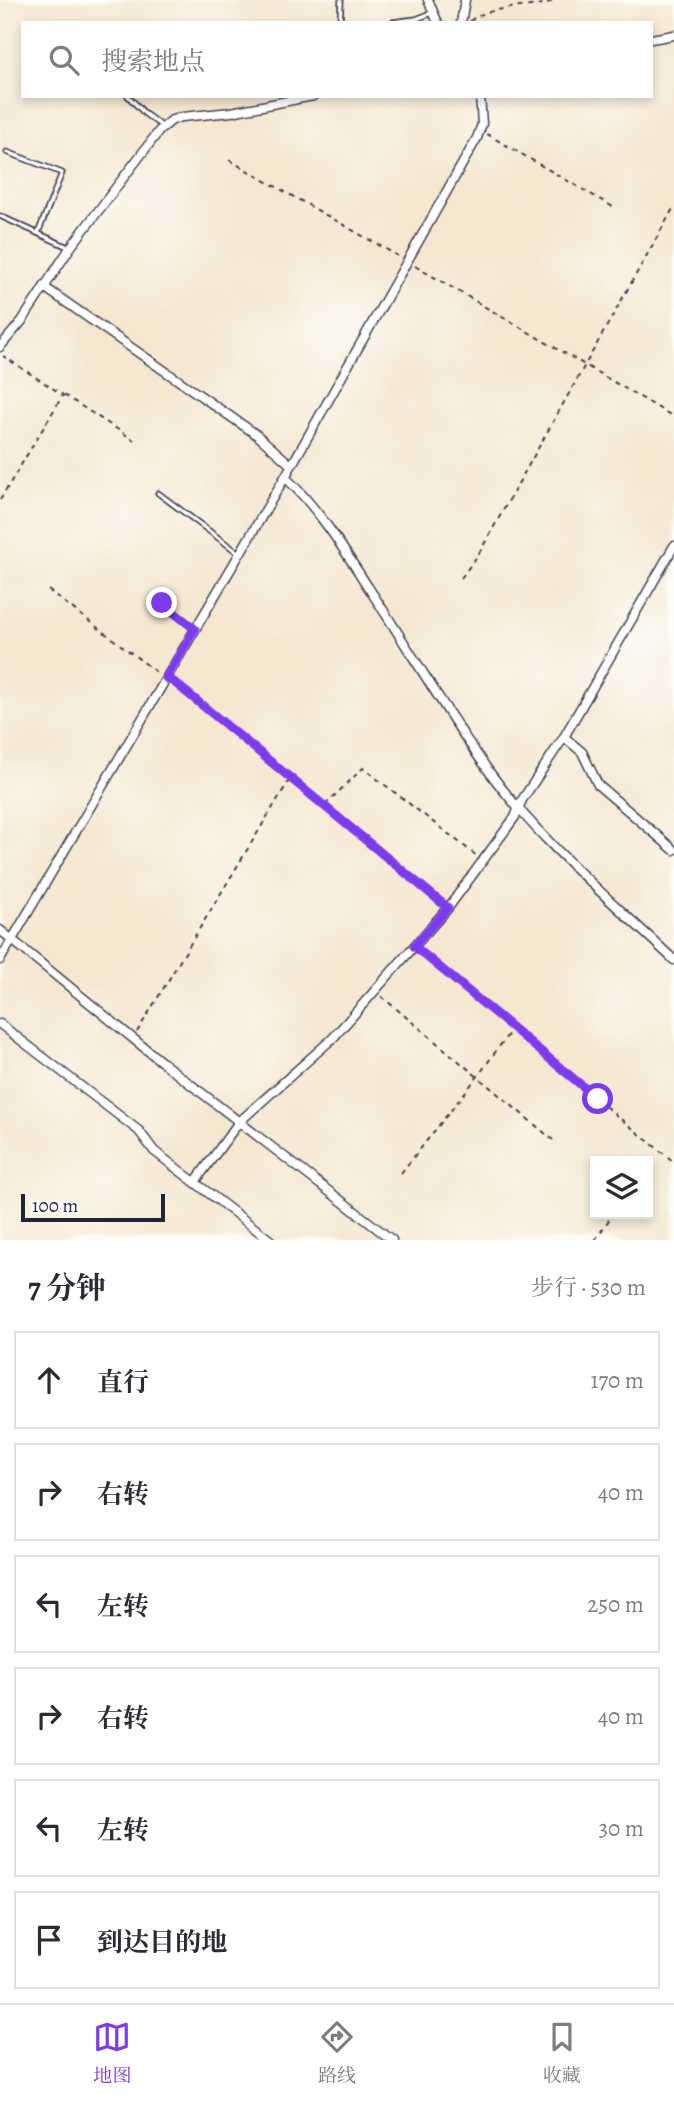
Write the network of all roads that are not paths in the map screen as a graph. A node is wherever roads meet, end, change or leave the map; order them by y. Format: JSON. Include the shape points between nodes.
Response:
{"nodes":[{"id":1,"x":341,"y":0,"type":"edge"},
{"id":2,"x":428,"y":0,"type":"edge"},
{"id":3,"x":465,"y":0,"type":"edge"},
{"id":4,"x":434,"y":13,"type":"junction"},
{"id":5,"x":340,"y":21,"type":"edge"},
{"id":6,"x":401,"y":21,"type":"edge"},
{"id":7,"x":437,"y":21,"type":"edge"},
{"id":8,"x":462,"y":21,"type":"edge"},
{"id":9,"x":674,"y":35,"type":"edge"},
{"id":10,"x":653,"y":39,"type":"edge"},
{"id":11,"x":131,"y":98,"type":"edge"},
{"id":12,"x":303,"y":98,"type":"edge"},
{"id":13,"x":480,"y":98,"type":"edge"},
{"id":14,"x":163,"y":127,"type":"junction"},
{"id":15,"x":7,"y":152,"type":"dead end"},
{"id":16,"x":0,"y":216,"type":"edge"},
{"id":17,"x":38,"y":233,"type":"junction"},
{"id":18,"x":70,"y":248,"type":"junction"},
{"id":19,"x":44,"y":287,"type":"junction"},
{"id":20,"x":0,"y":347,"type":"edge"},
{"id":21,"x":291,"y":465,"type":"junction"},
{"id":22,"x":285,"y":477,"type":"junction"},
{"id":23,"x":158,"y":493,"type":"dead end"},
{"id":24,"x":674,"y":546,"type":"edge"},
{"id":25,"x":240,"y":554,"type":"junction"},
{"id":26,"x":162,"y":603,"type":"dead end"},
{"id":27,"x":195,"y":629,"type":"junction"},
{"id":28,"x":565,"y":737,"type":"junction"},
{"id":29,"x":519,"y":808,"type":"junction"},
{"id":30,"x":674,"y":850,"type":"edge"},
{"id":31,"x":0,"y":930,"type":"edge"},
{"id":32,"x":11,"y":941,"type":"junction"},
{"id":33,"x":0,"y":960,"type":"edge"},
{"id":34,"x":674,"y":960,"type":"edge"},
{"id":35,"x":0,"y":1024,"type":"edge"},
{"id":36,"x":238,"y":1124,"type":"junction"},
{"id":37,"x":195,"y":1182,"type":"junction"},
{"id":38,"x":270,"y":1240,"type":"edge"},
{"id":39,"x":392,"y":1240,"type":"edge"}],
"edges":[{"from":1,"to":5,"type":"lane"},
{"from":2,"to":4,"type":"street"},
{"from":3,"to":8,"type":"street"},
{"from":4,"to":6,"type":"lane"},
{"from":4,"to":7,"type":"street"},
{"from":9,"to":10,"type":"street"},
{"from":11,"to":14,"type":"lane"},
{"from":12,"to":14,"type":"street","via":[[182,117]]},
{"from":13,"to":21,"type":"street","via":[[480,131]]},
{"from":14,"to":18,"type":"street"},
{"from":15,"to":17,"type":"lane","via":[[62,173]]},
{"from":16,"to":17,"type":"lane"},
{"from":17,"to":18,"type":"lane"},
{"from":18,"to":19,"type":"street"},
{"from":19,"to":20,"type":"street"},
{"from":19,"to":21,"type":"street","via":[[257,435]]},
{"from":21,"to":22,"type":"street"},
{"from":22,"to":25,"type":"street"},
{"from":22,"to":29,"type":"street","via":[[342,547],[488,770]]},
{"from":23,"to":25,"type":"lane"},
{"from":24,"to":28,"type":"street"},
{"from":25,"to":27,"type":"street"},
{"from":26,"to":27,"type":"lane"},
{"from":27,"to":32,"type":"street"},
{"from":28,"to":29,"type":"street"},
{"from":28,"to":30,"type":"street","via":[[582,752],[598,785]]},
{"from":29,"to":34,"type":"street"},
{"from":29,"to":36,"type":"street","via":[[448,908],[375,991],[333,1038]]},
{"from":31,"to":32,"type":"street"},
{"from":32,"to":33,"type":"street"},
{"from":32,"to":36,"type":"street"},
{"from":35,"to":37,"type":"street","via":[[139,1131],[154,1151]]},
{"from":36,"to":37,"type":"street"},
{"from":36,"to":39,"type":"street"},
{"from":37,"to":38,"type":"street"}]}
